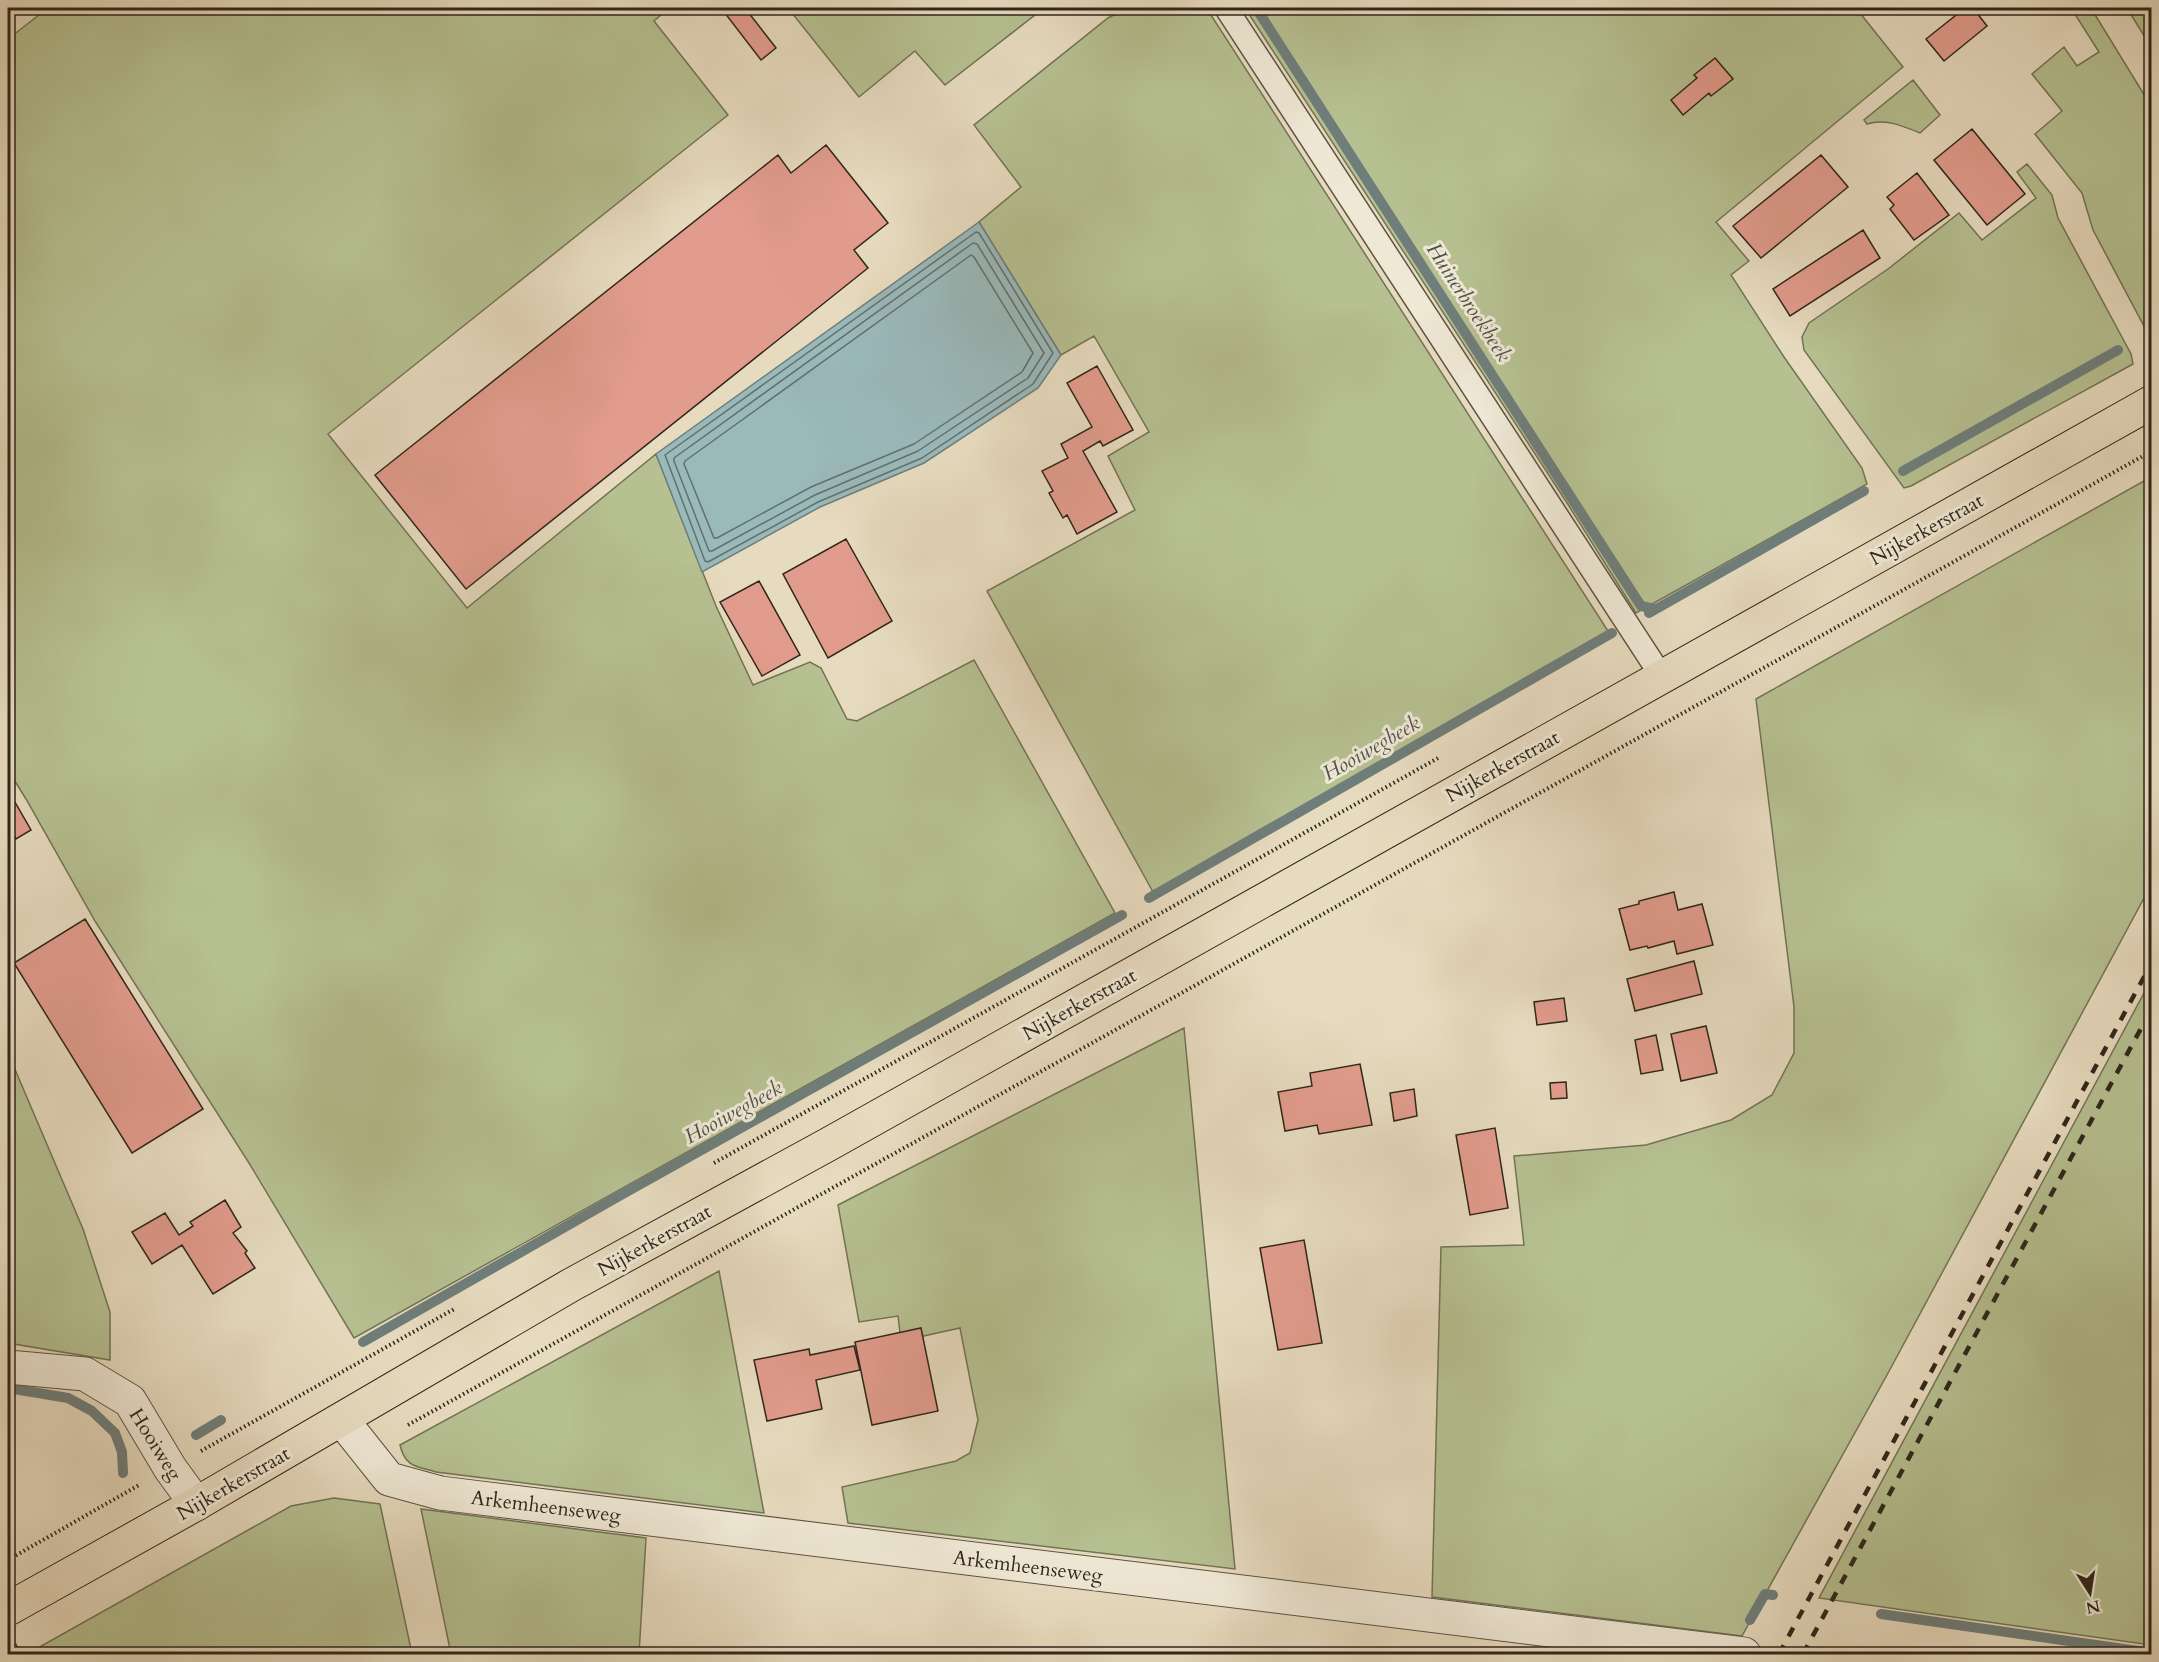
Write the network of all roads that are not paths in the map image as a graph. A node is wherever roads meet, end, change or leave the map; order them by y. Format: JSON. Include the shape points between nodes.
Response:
{"nodes":[{"id":1,"x":1226,"y":8,"type":"edge"},
{"id":2,"x":2151,"y":402,"type":"edge"},
{"id":3,"x":1662,"y":677,"type":"junction"},
{"id":4,"x":8,"y":1367,"type":"edge"},
{"id":5,"x":342,"y":1420,"type":"junction"},
{"id":6,"x":196,"y":1504,"type":"junction"},
{"id":7,"x":8,"y":1609,"type":"edge"},
{"id":8,"x":1744,"y":1654,"type":"edge"}],
"edges":[{"from":1,"to":3,"type":"lane"},
{"from":2,"to":3,"type":"main road","name":"Nijkerkerstraat"},
{"from":3,"to":5,"type":"main road","name":"Nijkerkerstraat","via":[[571,1285]]},
{"from":4,"to":6,"type":"street","name":"Hooiweg","via":[[86,1374],[130,1401]]},
{"from":5,"to":6,"type":"main road","name":"Nijkerkerstraat"},
{"from":5,"to":8,"type":"street","name":"Arkemheenseweg","via":[[389,1479],[440,1493]]},
{"from":6,"to":7,"type":"main road","name":"Nijkerkerstraat"}]}
